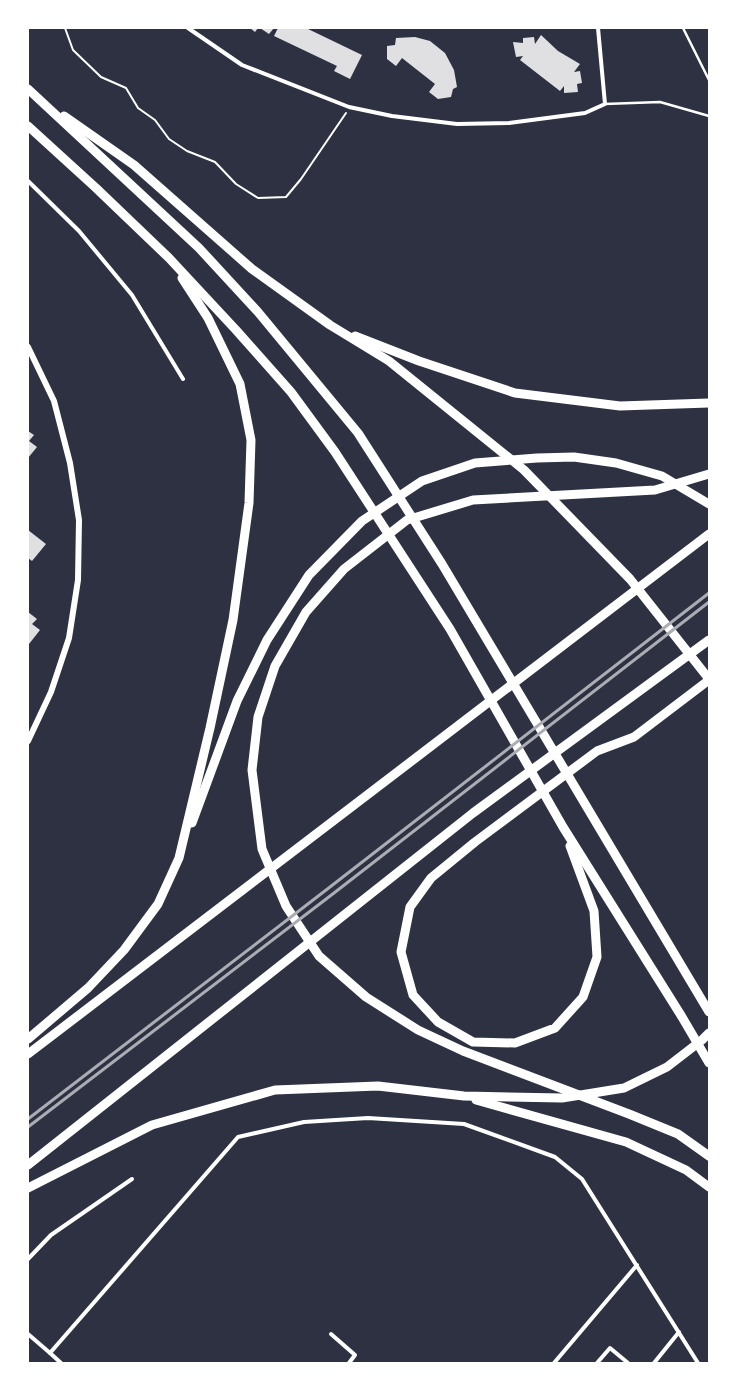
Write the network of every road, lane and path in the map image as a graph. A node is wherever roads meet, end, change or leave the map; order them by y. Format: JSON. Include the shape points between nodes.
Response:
{"nodes":[{"id":1,"x":65,"y":28,"type":"edge"},
{"id":2,"x":188,"y":28,"type":"edge"},
{"id":3,"x":598,"y":28,"type":"edge"},
{"id":4,"x":683,"y":28,"type":"edge"},
{"id":5,"x":709,"y":80,"type":"edge"},
{"id":6,"x":32,"y":92,"type":"edge"},
{"id":7,"x":605,"y":104,"type":"junction"},
{"id":8,"x":349,"y":107,"type":"junction"},
{"id":9,"x":709,"y":116,"type":"edge"},
{"id":10,"x":28,"y":126,"type":"edge"},
{"id":11,"x":28,"y":182,"type":"edge"},
{"id":12,"x":169,"y":258,"type":"junction"},
{"id":13,"x":330,"y":325,"type":"junction"},
{"id":14,"x":28,"y":347,"type":"edge"},
{"id":15,"x":183,"y":379,"type":"dead end"},
{"id":16,"x":709,"y":403,"type":"edge"},
{"id":17,"x":709,"y":474,"type":"edge"},
{"id":18,"x":709,"y":504,"type":"edge"},
{"id":19,"x":709,"y":534,"type":"edge"},
{"id":20,"x":709,"y":640,"type":"edge"},
{"id":21,"x":709,"y":679,"type":"edge"},
{"id":22,"x":28,"y":741,"type":"edge"},
{"id":23,"x":563,"y":828,"type":"junction"},
{"id":24,"x":179,"y":858,"type":"junction"},
{"id":25,"x":709,"y":1012,"type":"edge"},
{"id":26,"x":709,"y":1033,"type":"edge"},
{"id":27,"x":28,"y":1039,"type":"edge"},
{"id":28,"x":28,"y":1054,"type":"edge"},
{"id":29,"x":709,"y":1063,"type":"edge"},
{"id":30,"x":464,"y":1096,"type":"junction"},
{"id":31,"x":709,"y":1156,"type":"edge"},
{"id":32,"x":28,"y":1166,"type":"edge"},
{"id":33,"x":132,"y":1179,"type":"dead end"},
{"id":34,"x":709,"y":1187,"type":"edge"},
{"id":35,"x":28,"y":1188,"type":"edge"},
{"id":36,"x":28,"y":1259,"type":"edge"},
{"id":37,"x":637,"y":1265,"type":"junction"},
{"id":38,"x":679,"y":1332,"type":"junction"},
{"id":39,"x":28,"y":1334,"type":"edge"},
{"id":40,"x":331,"y":1334,"type":"dead end"},
{"id":41,"x":50,"y":1353,"type":"junction"},
{"id":42,"x":61,"y":1363,"type":"edge"},
{"id":43,"x":349,"y":1363,"type":"edge"},
{"id":44,"x":554,"y":1363,"type":"edge"},
{"id":45,"x":597,"y":1363,"type":"edge"},
{"id":46,"x":628,"y":1363,"type":"edge"},
{"id":47,"x":654,"y":1363,"type":"edge"},
{"id":48,"x":698,"y":1363,"type":"edge"}],
"edges":[{"from":1,"to":8,"type":"path","via":[[73,50],[101,77],[126,88],[138,108],[155,120],[169,139],[187,151],[215,162],[236,184],[258,198],[286,197]]},
{"from":2,"to":8,"type":"street","via":[[242,64]]},
{"from":3,"to":7,"type":"street"},
{"from":4,"to":5,"type":"lane"},
{"from":6,"to":13,"type":"highway","via":[[134,165],[252,269]]},
{"from":6,"to":25,"type":"highway","via":[[199,248],[258,312],[358,433],[442,564]]},
{"from":7,"to":8,"type":"street","via":[[585,113],[509,123],[457,124],[392,116]]},
{"from":7,"to":9,"type":"lane","via":[[660,102]]},
{"from":10,"to":12,"type":"highway"},
{"from":11,"to":15,"type":"street","via":[[79,232],[132,295]]},
{"from":12,"to":23,"type":"highway","via":[[291,392],[335,452],[450,629]]},
{"from":12,"to":24,"type":"highway","via":[[208,318],[240,384],[251,440],[249,503],[233,620]]},
{"from":13,"to":16,"type":"highway","via":[[419,362],[515,393],[620,406]]},
{"from":13,"to":21,"type":"highway","via":[[389,361],[524,470],[630,579]]},
{"from":14,"to":22,"type":"street","via":[[54,401],[70,463],[79,520],[78,580],[69,638],[51,692]]},
{"from":17,"to":31,"type":"highway","via":[[655,490],[473,500],[407,520],[344,569],[306,612],[274,666],[258,717],[252,770],[262,849],[286,906],[319,956],[366,997],[418,1030],[463,1051],[678,1134]]},
{"from":18,"to":24,"type":"highway","via":[[662,476],[616,463],[574,457],[538,458],[475,463],[422,482],[362,521],[309,575],[267,640],[237,701]]},
{"from":19,"to":28,"type":"highway"},
{"from":20,"to":32,"type":"highway","via":[[473,813]]},
{"from":21,"to":23,"type":"highway","via":[[634,737],[597,751],[475,842],[431,878],[410,908],[401,952],[413,995],[438,1022],[473,1042],[515,1043],[555,1028],[583,997],[597,957],[594,911]]},
{"from":23,"to":29,"type":"highway"},
{"from":24,"to":27,"type":"highway","via":[[158,904],[124,950],[88,988]]},
{"from":26,"to":30,"type":"highway","via":[[668,1067],[624,1088],[562,1098]]},
{"from":30,"to":34,"type":"highway","via":[[626,1142],[686,1170]]},
{"from":30,"to":35,"type":"highway","via":[[378,1086],[275,1090],[152,1125]]},
{"from":33,"to":36,"type":"street","via":[[51,1234]]},
{"from":37,"to":38,"type":"street"},
{"from":37,"to":41,"type":"street","via":[[582,1179],[555,1157],[464,1124],[368,1118],[304,1122],[238,1137]]},
{"from":37,"to":44,"type":"street"},
{"from":38,"to":47,"type":"street"},
{"from":38,"to":48,"type":"street"},
{"from":39,"to":41,"type":"street"},
{"from":40,"to":43,"type":"street","via":[[356,1355]]},
{"from":41,"to":42,"type":"street"},
{"from":45,"to":46,"type":"street","via":[[610,1348]]}]}
